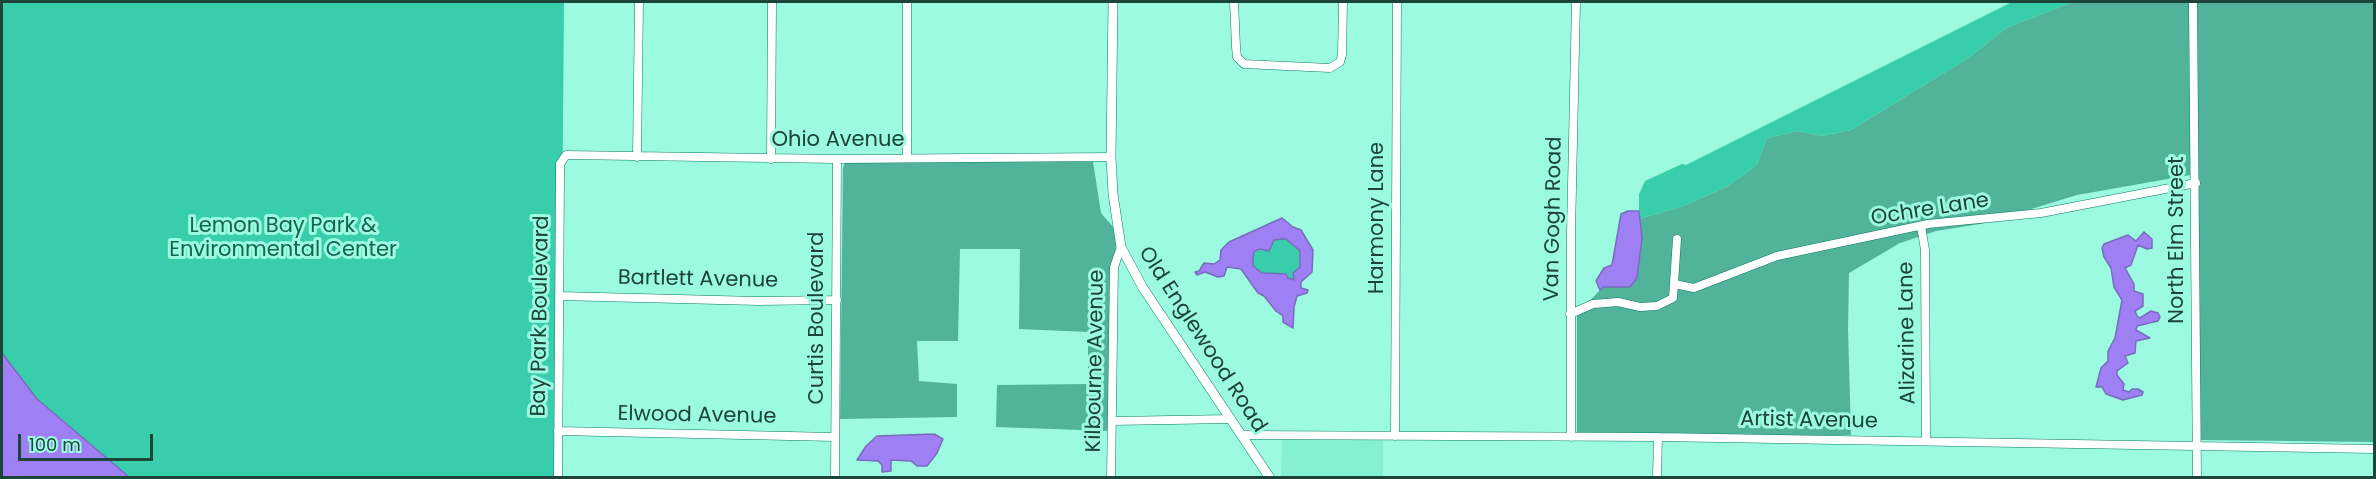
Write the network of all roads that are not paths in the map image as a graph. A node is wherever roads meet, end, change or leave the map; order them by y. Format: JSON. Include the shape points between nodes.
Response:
{"nodes":[{"id":1,"x":639,"y":2,"type":"edge"},
{"id":2,"x":772,"y":2,"type":"edge"},
{"id":3,"x":907,"y":2,"type":"edge"},
{"id":4,"x":1113,"y":2,"type":"edge"},
{"id":5,"x":1234,"y":2,"type":"edge"},
{"id":6,"x":1343,"y":2,"type":"edge"},
{"id":7,"x":1397,"y":2,"type":"edge"},
{"id":8,"x":1576,"y":2,"type":"edge"},
{"id":9,"x":2193,"y":2,"type":"edge"},
{"id":10,"x":566,"y":155,"type":"joint"},
{"id":11,"x":637,"y":157,"type":"junction"},
{"id":12,"x":1111,"y":157,"type":"junction"},
{"id":13,"x":907,"y":158,"type":"junction"},
{"id":14,"x":771,"y":159,"type":"junction"},
{"id":15,"x":837,"y":159,"type":"junction"},
{"id":16,"x":2196,"y":183,"type":"junction"},
{"id":17,"x":1921,"y":226,"type":"junction"},
{"id":18,"x":1677,"y":239,"type":"dead end"},
{"id":19,"x":1121,"y":247,"type":"junction"},
{"id":20,"x":1674,"y":284,"type":"junction"},
{"id":21,"x":559,"y":296,"type":"junction"},
{"id":22,"x":837,"y":300,"type":"junction"},
{"id":23,"x":1570,"y":314,"type":"junction"},
{"id":24,"x":1231,"y":419,"type":"junction"},
{"id":25,"x":1112,"y":421,"type":"junction"},
{"id":26,"x":558,"y":431,"type":"junction"},
{"id":27,"x":1242,"y":435,"type":"junction"},
{"id":28,"x":1395,"y":436,"type":"junction"},
{"id":29,"x":836,"y":437,"type":"junction"},
{"id":30,"x":1570,"y":437,"type":"junction"},
{"id":31,"x":1658,"y":437,"type":"junction"},
{"id":32,"x":1926,"y":441,"type":"junction"},
{"id":33,"x":2197,"y":446,"type":"junction"},
{"id":34,"x":2374,"y":449,"type":"edge"},
{"id":35,"x":558,"y":477,"type":"edge"},
{"id":36,"x":835,"y":477,"type":"edge"},
{"id":37,"x":1111,"y":477,"type":"edge"},
{"id":38,"x":1270,"y":477,"type":"edge"},
{"id":39,"x":1657,"y":477,"type":"edge"},
{"id":40,"x":2197,"y":477,"type":"edge"}],
"edges":[{"from":1,"to":11,"type":"street"},
{"from":2,"to":14,"type":"street"},
{"from":3,"to":13,"type":"street"},
{"from":4,"to":12,"type":"street","name":"Old Englewood Road"},
{"from":5,"to":6,"type":"street","via":[[1240,61],[1250,65],[1336,67],[1342,56]]},
{"from":7,"to":28,"type":"street","name":"Harmony Lane"},
{"from":8,"to":23,"type":"street","name":"Van Gogh Road"},
{"from":9,"to":16,"type":"street","name":"North Elm Street"},
{"from":10,"to":11,"type":"street","name":"Ohio Avenue"},
{"from":10,"to":21,"type":"street","name":"Bay Park Boulevard","via":[[560,164]]},
{"from":11,"to":14,"type":"street","name":"Ohio Avenue"},
{"from":12,"to":13,"type":"street","name":"Ohio Avenue"},
{"from":12,"to":19,"type":"street","name":"Old Englewood Road"},
{"from":13,"to":15,"type":"street","name":"Ohio Avenue"},
{"from":14,"to":15,"type":"street","name":"Ohio Avenue"},
{"from":15,"to":22,"type":"street","name":"Curtis Boulevard"},
{"from":16,"to":17,"type":"street","name":"Ochre Lane","via":[[2040,213]]},
{"from":16,"to":33,"type":"street","name":"North Elm Street"},
{"from":17,"to":20,"type":"street","name":"Ochre Lane","via":[[1777,256],[1694,288]]},
{"from":17,"to":32,"type":"street","name":"Alizarine Lane"},
{"from":18,"to":20,"type":"street"},
{"from":19,"to":24,"type":"street","name":"Old Englewood Road","via":[[1143,288]]},
{"from":19,"to":25,"type":"street","name":"Kilbourne Avenue","via":[[1114,267]]},
{"from":20,"to":23,"type":"street","via":[[1673,298],[1657,306],[1605,302]]},
{"from":21,"to":22,"type":"street","name":"Bartlett Avenue"},
{"from":21,"to":26,"type":"street","name":"Bay Park Boulevard"},
{"from":22,"to":29,"type":"street","name":"Curtis Boulevard"},
{"from":23,"to":30,"type":"street","name":"Van Gogh Road"},
{"from":24,"to":25,"type":"street"},
{"from":24,"to":27,"type":"street","name":"Old Englewood Road"},
{"from":25,"to":37,"type":"street","name":"Kilbourne Avenue"},
{"from":26,"to":29,"type":"street","name":"Elwood Avenue"},
{"from":26,"to":35,"type":"street","name":"Bay Park Boulevard"},
{"from":27,"to":28,"type":"street","name":"Artist Avenue"},
{"from":27,"to":38,"type":"street","name":"Old Englewood Road"},
{"from":28,"to":30,"type":"street","name":"Artist Avenue"},
{"from":29,"to":36,"type":"street","name":"Curtis Boulevard"},
{"from":30,"to":31,"type":"street","name":"Artist Avenue"},
{"from":31,"to":32,"type":"street","name":"Artist Avenue"},
{"from":31,"to":39,"type":"street"},
{"from":32,"to":33,"type":"street","name":"Artist Avenue"},
{"from":33,"to":34,"type":"street","name":"Artist Avenue"},
{"from":33,"to":40,"type":"street","name":"North Elm Street"}]}
